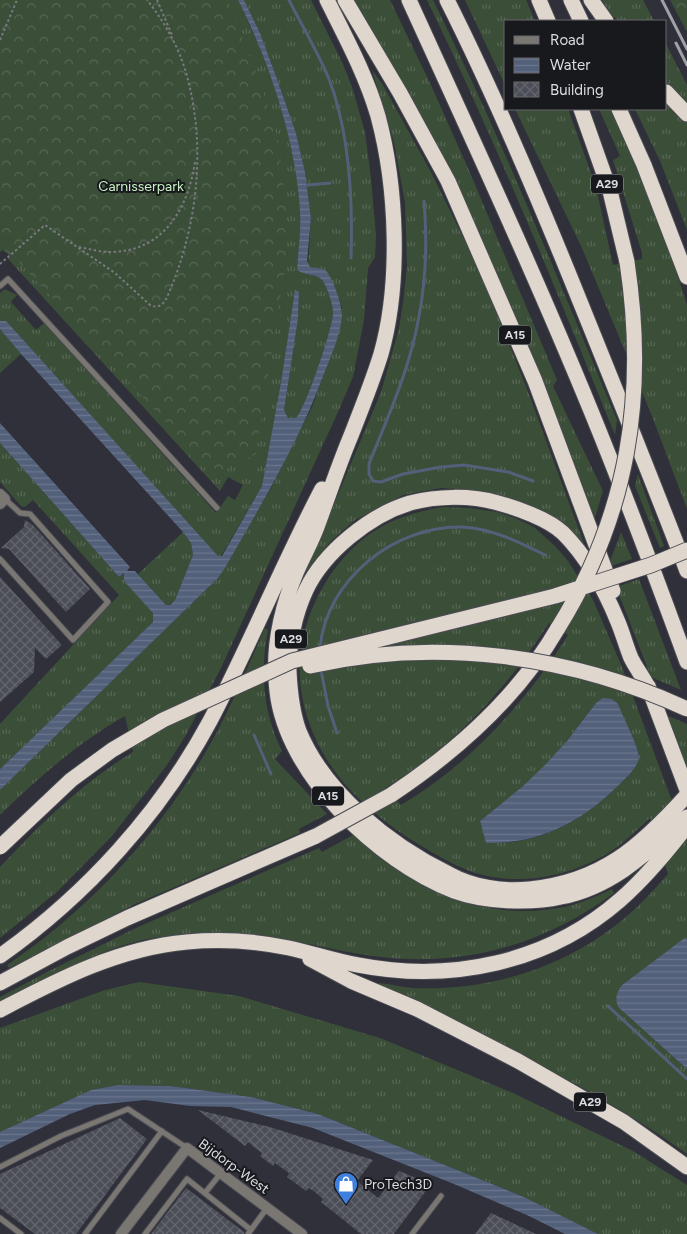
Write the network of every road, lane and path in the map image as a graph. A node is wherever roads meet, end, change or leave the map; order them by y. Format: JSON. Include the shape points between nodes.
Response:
{"nodes":[{"id":1,"x":17,"y":0,"type":"edge"},
{"id":2,"x":147,"y":0,"type":"edge"},
{"id":3,"x":157,"y":0,"type":"edge"},
{"id":4,"x":328,"y":0,"type":"edge"},
{"id":5,"x":345,"y":0,"type":"edge"},
{"id":6,"x":409,"y":0,"type":"edge"},
{"id":7,"x":447,"y":0,"type":"edge"},
{"id":8,"x":539,"y":0,"type":"edge"},
{"id":9,"x":572,"y":0,"type":"edge"},
{"id":10,"x":591,"y":0,"type":"edge"},
{"id":11,"x":548,"y":20,"type":"edge"},
{"id":12,"x":581,"y":20,"type":"edge"},
{"id":13,"x":605,"y":20,"type":"edge"},
{"id":14,"x":0,"y":40,"type":"edge"},
{"id":15,"x":177,"y":49,"type":"junction"},
{"id":16,"x":667,"y":93,"type":"edge"},
{"id":17,"x":581,"y":110,"type":"edge"},
{"id":18,"x":620,"y":110,"type":"edge"},
{"id":19,"x":687,"y":114,"type":"edge"},
{"id":20,"x":196,"y":152,"type":"junction"},
{"id":21,"x":77,"y":247,"type":"junction"},
{"id":22,"x":0,"y":264,"type":"edge"},
{"id":23,"x":687,"y":277,"type":"edge"},
{"id":24,"x":0,"y":286,"type":"edge"},
{"id":25,"x":348,"y":442,"type":"junction"},
{"id":26,"x":2,"y":499,"type":"edge"},
{"id":27,"x":217,"y":508,"type":"dead end"},
{"id":28,"x":687,"y":550,"type":"edge"},
{"id":29,"x":0,"y":558,"type":"edge"},
{"id":30,"x":687,"y":571,"type":"edge"},
{"id":31,"x":687,"y":662,"type":"edge"},
{"id":32,"x":236,"y":687,"type":"junction"},
{"id":33,"x":648,"y":687,"type":"junction"},
{"id":34,"x":687,"y":709,"type":"edge"},
{"id":35,"x":687,"y":790,"type":"edge"},
{"id":36,"x":687,"y":795,"type":"edge"},
{"id":37,"x":687,"y":817,"type":"edge"},
{"id":38,"x":687,"y":826,"type":"edge"},
{"id":39,"x":658,"y":843,"type":"junction"},
{"id":40,"x":0,"y":847,"type":"edge"},
{"id":41,"x":290,"y":948,"type":"junction"},
{"id":42,"x":0,"y":956,"type":"edge"},
{"id":43,"x":0,"y":983,"type":"edge"},
{"id":44,"x":0,"y":1010,"type":"edge"},
{"id":45,"x":162,"y":1131,"type":"junction"},
{"id":46,"x":187,"y":1148,"type":"junction"},
{"id":47,"x":0,"y":1167,"type":"edge"},
{"id":48,"x":687,"y":1167,"type":"edge"},
{"id":49,"x":221,"y":1173,"type":"junction"},
{"id":50,"x":205,"y":1193,"type":"junction"},
{"id":51,"x":441,"y":1196,"type":"dead end"},
{"id":52,"x":267,"y":1208,"type":"junction"},
{"id":53,"x":0,"y":1218,"type":"edge"},
{"id":54,"x":250,"y":1232,"type":"edge"},
{"id":55,"x":21,"y":1234,"type":"edge"},
{"id":56,"x":85,"y":1234,"type":"edge"},
{"id":57,"x":121,"y":1234,"type":"edge"},
{"id":58,"x":144,"y":1234,"type":"edge"},
{"id":59,"x":302,"y":1234,"type":"edge"},
{"id":60,"x":412,"y":1234,"type":"edge"}],
"edges":[{"from":1,"to":14,"type":"path"},
{"from":2,"to":15,"type":"path"},
{"from":3,"to":15,"type":"path"},
{"from":4,"to":25,"type":"highway","number":"A15","via":[[363,73],[377,114],[393,200],[394,253],[382,352]]},
{"from":5,"to":33,"type":"highway","number":"A15","via":[[448,181],[535,381]]},
{"from":6,"to":31,"type":"highway","via":[[591,410]]},
{"from":7,"to":30,"type":"highway","via":[[544,212]]},
{"from":8,"to":11,"type":"highway"},
{"from":9,"to":12,"type":"highway"},
{"from":10,"to":13,"type":"highway"},
{"from":15,"to":20,"type":"path","via":[[189,84]]},
{"from":16,"to":19,"type":"highway"},
{"from":17,"to":43,"type":"highway","number":"A29","bridge":true,"via":[[610,191],[628,262],[634,313],[634,402],[628,450],[596,558],[558,628],[527,672],[479,726],[438,762],[391,794],[316,836],[127,918]]},
{"from":18,"to":23,"type":"highway"},
{"from":20,"to":21,"type":"path","via":[[182,207],[160,235],[147,244],[120,251]]},
{"from":20,"to":21,"type":"path","via":[[194,200],[188,234],[178,270],[162,305],[150,305],[119,276]]},
{"from":21,"to":22,"type":"path","via":[[43,225]]},
{"from":24,"to":27,"type":"lane","via":[[8,279]]},
{"from":25,"to":39,"type":"highway","number":"A15","via":[[286,602],[276,649],[276,690],[283,721],[307,770],[346,818],[398,861],[430,880],[483,899],[539,900],[579,893],[619,874]]},
{"from":25,"to":42,"type":"highway","number":"A15","via":[[299,533],[210,721],[171,784],[86,885]]},
{"from":26,"to":29,"type":"lane","via":[[20,513],[30,514],[108,602],[73,640]]},
{"from":28,"to":32,"type":"highway","number":"A29","bridge":true,"via":[[555,596],[292,661]]},
{"from":32,"to":34,"type":"highway","bridge":true,"via":[[291,671],[357,658],[399,654],[479,654],[581,671],[636,688]]},
{"from":32,"to":40,"type":"highway","number":"A29","bridge":true,"via":[[163,720],[112,750],[71,780]]},
{"from":33,"to":35,"type":"highway","number":"A15"},
{"from":33,"to":39,"type":"highway","number":"A29","via":[[600,584],[587,562],[561,531],[522,509],[485,499],[450,497],[410,504],[369,522],[344,541],[307,588],[289,647],[292,708],[299,730],[318,765],[344,797],[375,827],[414,856],[464,881],[490,888],[523,890],[556,886],[586,877],[625,854]]},
{"from":36,"to":39,"type":"highway","number":"A29"},
{"from":37,"to":39,"type":"highway","number":"A15"},
{"from":38,"to":39,"type":"highway","number":"A29"},
{"from":39,"to":41,"type":"highway","number":"A29","via":[[619,901],[583,927],[522,956],[452,971],[403,971],[358,965]]},
{"from":41,"to":44,"type":"highway","number":"A29","via":[[205,942],[160,946],[125,954],[82,970]]},
{"from":41,"to":48,"type":"highway","number":"A29","via":[[525,1066],[624,1122]]},
{"from":45,"to":46,"type":"lane"},
{"from":45,"to":47,"type":"lane","via":[[128,1109],[61,1136]]},
{"from":45,"to":56,"type":"lane"},
{"from":46,"to":49,"type":"street","name":"Bijdorp-West"},
{"from":46,"to":57,"type":"street","name":"Bijdorp-West"},
{"from":49,"to":50,"type":"lane"},
{"from":49,"to":52,"type":"street","name":"Bijdorp-West"},
{"from":50,"to":54,"type":"lane"},
{"from":50,"to":58,"type":"lane","via":[[186,1179]]},
{"from":51,"to":60,"type":"lane"},
{"from":52,"to":54,"type":"lane"},
{"from":52,"to":59,"type":"street","name":"Bijdorp-West"},
{"from":53,"to":55,"type":"lane"}]}
